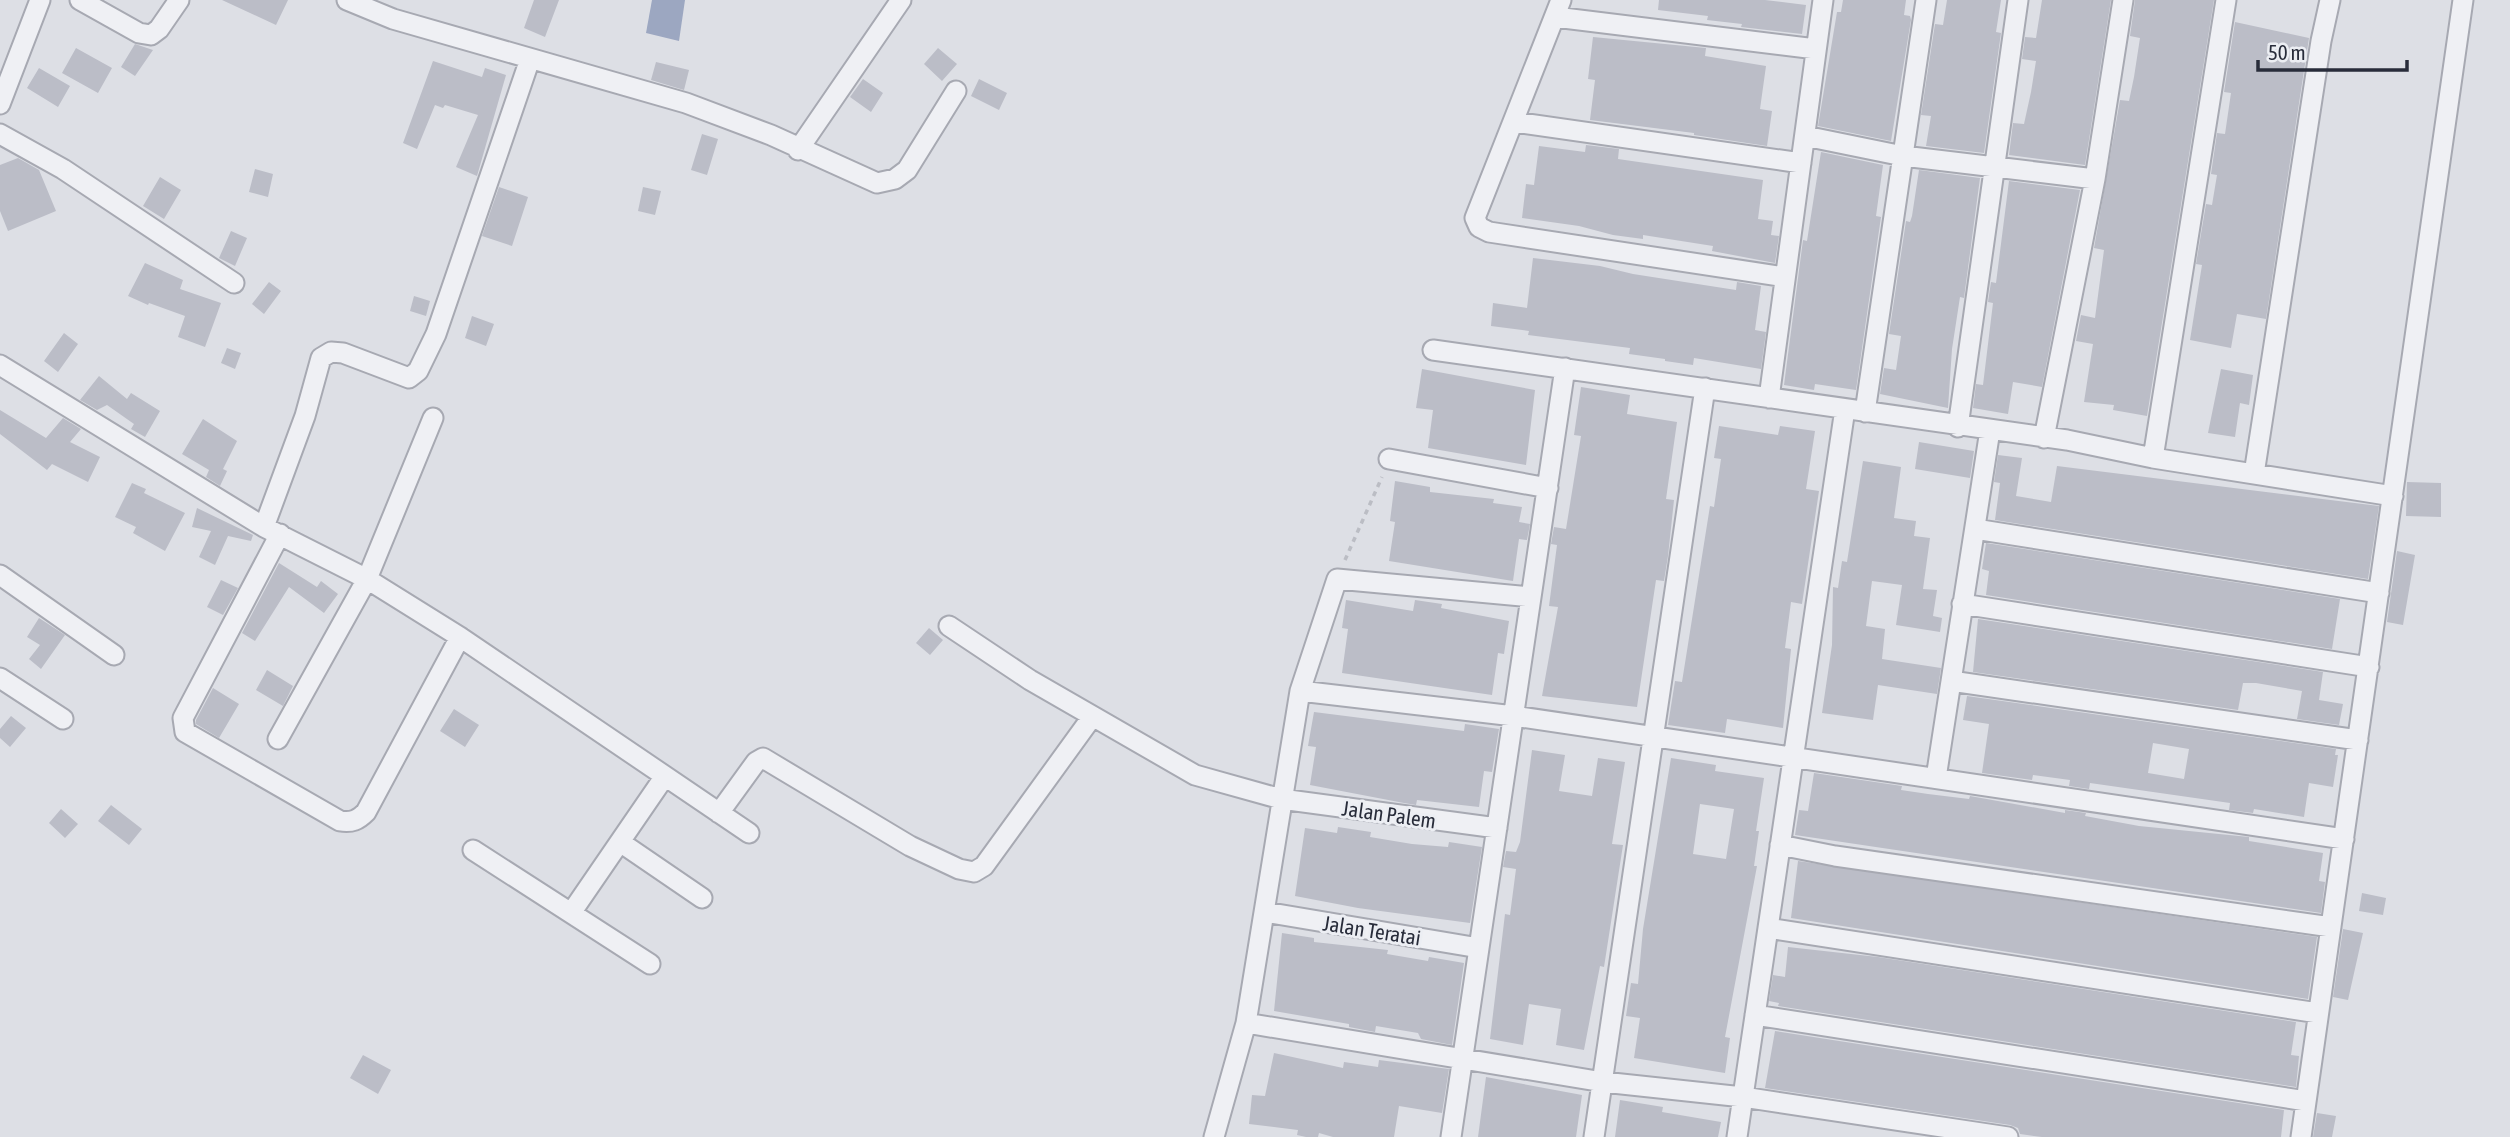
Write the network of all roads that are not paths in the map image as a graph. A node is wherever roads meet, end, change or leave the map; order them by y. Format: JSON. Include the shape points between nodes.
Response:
{"nodes":[{"id":1,"x":40,"y":0,"type":"edge"},
{"id":2,"x":80,"y":0,"type":"edge"},
{"id":3,"x":179,"y":0,"type":"edge"},
{"id":4,"x":347,"y":0,"type":"edge"},
{"id":5,"x":901,"y":0,"type":"edge"},
{"id":6,"x":1823,"y":0,"type":"edge"},
{"id":7,"x":1926,"y":0,"type":"edge"},
{"id":8,"x":2018,"y":0,"type":"edge"},
{"id":9,"x":2123,"y":0,"type":"edge"},
{"id":10,"x":2226,"y":0,"type":"edge"},
{"id":11,"x":2330,"y":0,"type":"edge"},
{"id":12,"x":2457,"y":1,"type":"edge"},
{"id":13,"x":1558,"y":8,"type":"edge"},
{"id":14,"x":1816,"y":50,"type":"junction"},
{"id":15,"x":530,"y":59,"type":"junction"},
{"id":16,"x":956,"y":91,"type":"dead end"},
{"id":17,"x":0,"y":104,"type":"edge"},
{"id":18,"x":1514,"y":122,"type":"junction"},
{"id":19,"x":0,"y":134,"type":"edge"},
{"id":20,"x":1805,"y":136,"type":"junction"},
{"id":21,"x":798,"y":150,"type":"junction"},
{"id":22,"x":1903,"y":156,"type":"junction"},
{"id":23,"x":1801,"y":163,"type":"junction"},
{"id":24,"x":1995,"y":167,"type":"junction"},
{"id":25,"x":2095,"y":179,"type":"junction"},
{"id":26,"x":1785,"y":277,"type":"junction"},
{"id":27,"x":234,"y":283,"type":"dead end"},
{"id":28,"x":1433,"y":350,"type":"dead end"},
{"id":29,"x":0,"y":365,"type":"edge"},
{"id":30,"x":1565,"y":368,"type":"junction"},
{"id":31,"x":1705,"y":388,"type":"junction"},
{"id":32,"x":1769,"y":398,"type":"junction"},
{"id":33,"x":1845,"y":409,"type":"junction"},
{"id":34,"x":1866,"y":412,"type":"junction"},
{"id":35,"x":433,"y":418,"type":"dead end"},
{"id":36,"x":1958,"y":427,"type":"junction"},
{"id":37,"x":1990,"y":430,"type":"junction"},
{"id":38,"x":2044,"y":438,"type":"junction"},
{"id":39,"x":2152,"y":458,"type":"junction"},
{"id":40,"x":1389,"y":459,"type":"road end"},
{"id":41,"x":2255,"y":474,"type":"junction"},
{"id":42,"x":1548,"y":488,"type":"junction"},
{"id":43,"x":2393,"y":496,"type":"junction"},
{"id":44,"x":1975,"y":529,"type":"junction"},
{"id":45,"x":272,"y":530,"type":"junction"},
{"id":46,"x":0,"y":575,"type":"edge"},
{"id":47,"x":367,"y":579,"type":"junction"},
{"id":48,"x":2379,"y":593,"type":"junction"},
{"id":49,"x":1531,"y":597,"type":"junction"},
{"id":50,"x":1962,"y":604,"type":"junction"},
{"id":51,"x":950,"y":626,"type":"dead end"},
{"id":52,"x":460,"y":636,"type":"junction"},
{"id":53,"x":114,"y":655,"type":"dead end"},
{"id":54,"x":2368,"y":667,"type":"junction"},
{"id":55,"x":0,"y":678,"type":"edge"},
{"id":56,"x":1951,"y":681,"type":"junction"},
{"id":57,"x":1300,"y":691,"type":"junction"},
{"id":58,"x":1514,"y":716,"type":"junction"},
{"id":59,"x":1092,"y":717,"type":"junction"},
{"id":60,"x":63,"y":719,"type":"dead end"},
{"id":61,"x":1654,"y":738,"type":"junction"},
{"id":62,"x":278,"y":739,"type":"dead end"},
{"id":63,"x":2358,"y":740,"type":"junction"},
{"id":64,"x":1794,"y":756,"type":"junction"},
{"id":65,"x":665,"y":776,"type":"junction"},
{"id":66,"x":1936,"y":778,"type":"junction"},
{"id":67,"x":1281,"y":799,"type":"junction"},
{"id":68,"x":719,"y":813,"type":"junction"},
{"id":69,"x":1497,"y":828,"type":"junction"},
{"id":70,"x":749,"y":833,"type":"dead end"},
{"id":71,"x":2344,"y":839,"type":"junction"},
{"id":72,"x":620,"y":842,"type":"junction"},
{"id":73,"x":1780,"y":845,"type":"junction"},
{"id":74,"x":473,"y":850,"type":"dead end"},
{"id":75,"x":702,"y":898,"type":"dead end"},
{"id":76,"x":1265,"y":912,"type":"junction"},
{"id":77,"x":571,"y":913,"type":"junction"},
{"id":78,"x":2331,"y":927,"type":"junction"},
{"id":79,"x":1768,"y":928,"type":"junction"},
{"id":80,"x":1479,"y":948,"type":"junction"},
{"id":81,"x":650,"y":964,"type":"dead end"},
{"id":82,"x":2318,"y":1013,"type":"junction"},
{"id":83,"x":1755,"y":1015,"type":"junction"},
{"id":84,"x":1246,"y":1023,"type":"junction"},
{"id":85,"x":1463,"y":1057,"type":"junction"},
{"id":86,"x":1603,"y":1082,"type":"junction"},
{"id":87,"x":1743,"y":1097,"type":"junction"},
{"id":88,"x":2306,"y":1101,"type":"junction"},
{"id":89,"x":1214,"y":1137,"type":"edge"},
{"id":90,"x":1451,"y":1137,"type":"edge"},
{"id":91,"x":1594,"y":1137,"type":"edge"},
{"id":92,"x":1737,"y":1137,"type":"edge"},
{"id":93,"x":2008,"y":1137,"type":"edge"},
{"id":94,"x":2301,"y":1137,"type":"edge"}],
"edges":[{"from":1,"to":17,"type":"street"},
{"from":2,"to":3,"type":"street","via":[[139,33],[151,35]]},
{"from":4,"to":15,"type":"street","via":[[393,19]]},
{"from":5,"to":21,"type":"street"},
{"from":6,"to":14,"type":"street"},
{"from":7,"to":22,"type":"street"},
{"from":8,"to":24,"type":"street"},
{"from":9,"to":25,"type":"street"},
{"from":10,"to":39,"type":"street"},
{"from":11,"to":41,"type":"street"},
{"from":12,"to":43,"type":"street"},
{"from":13,"to":14,"type":"street"},
{"from":13,"to":18,"type":"street"},
{"from":14,"to":20,"type":"street"},
{"from":15,"to":21,"type":"street","via":[[686,103]]},
{"from":15,"to":45,"type":"street","via":[[422,363],[409,378],[343,353],[331,352],[321,358]]},
{"from":16,"to":21,"type":"street","via":[[906,170],[895,179],[877,183]]},
{"from":18,"to":23,"type":"street"},
{"from":18,"to":26,"type":"street","via":[[1475,218],[1479,228]]},
{"from":19,"to":27,"type":"street","via":[[63,169]]},
{"from":20,"to":22,"type":"street"},
{"from":20,"to":23,"type":"street"},
{"from":22,"to":24,"type":"street"},
{"from":22,"to":34,"type":"street"},
{"from":23,"to":26,"type":"street"},
{"from":24,"to":25,"type":"street"},
{"from":24,"to":36,"type":"street"},
{"from":25,"to":38,"type":"street"},
{"from":26,"to":32,"type":"street"},
{"from":28,"to":30,"type":"street"},
{"from":29,"to":45,"type":"street"},
{"from":30,"to":31,"type":"street"},
{"from":30,"to":42,"type":"street"},
{"from":31,"to":32,"type":"street"},
{"from":31,"to":61,"type":"street"},
{"from":32,"to":33,"type":"street"},
{"from":33,"to":34,"type":"street"},
{"from":33,"to":64,"type":"street"},
{"from":34,"to":36,"type":"street"},
{"from":35,"to":47,"type":"street"},
{"from":36,"to":37,"type":"street"},
{"from":37,"to":38,"type":"street"},
{"from":37,"to":44,"type":"street"},
{"from":38,"to":39,"type":"street"},
{"from":39,"to":41,"type":"street"},
{"from":40,"to":42,"type":"street"},
{"from":41,"to":43,"type":"street"},
{"from":42,"to":49,"type":"street"},
{"from":43,"to":48,"type":"street"},
{"from":44,"to":48,"type":"street"},
{"from":44,"to":50,"type":"street"},
{"from":45,"to":47,"type":"street"},
{"from":45,"to":52,"type":"street","via":[[183,718],[185,732],[222,755],[340,821],[360,818]]},
{"from":46,"to":53,"type":"street"},
{"from":47,"to":52,"type":"street"},
{"from":47,"to":62,"type":"street"},
{"from":48,"to":54,"type":"street"},
{"from":49,"to":57,"type":"street","via":[[1337,579]]},
{"from":49,"to":58,"type":"street"},
{"from":50,"to":54,"type":"street"},
{"from":50,"to":56,"type":"street"},
{"from":51,"to":59,"type":"street","name":"Jalan Palem"},
{"from":52,"to":65,"type":"street"},
{"from":54,"to":63,"type":"street"},
{"from":55,"to":60,"type":"street"},
{"from":56,"to":63,"type":"street"},
{"from":56,"to":66,"type":"street"},
{"from":57,"to":58,"type":"street"},
{"from":57,"to":67,"type":"street"},
{"from":58,"to":61,"type":"street"},
{"from":58,"to":69,"type":"street"},
{"from":59,"to":67,"type":"street","name":"Jalan Palem","via":[[1195,775]]},
{"from":59,"to":68,"type":"street","via":[[984,866],[974,872],[910,846],[763,758]]},
{"from":61,"to":64,"type":"street"},
{"from":61,"to":86,"type":"street"},
{"from":63,"to":71,"type":"street"},
{"from":64,"to":66,"type":"street"},
{"from":64,"to":73,"type":"street"},
{"from":65,"to":68,"type":"street"},
{"from":65,"to":72,"type":"street"},
{"from":66,"to":71,"type":"street"},
{"from":67,"to":69,"type":"street","name":"Jalan Palem"},
{"from":67,"to":76,"type":"street"},
{"from":68,"to":70,"type":"street"},
{"from":69,"to":80,"type":"street"},
{"from":71,"to":78,"type":"street"},
{"from":72,"to":75,"type":"street"},
{"from":72,"to":77,"type":"street"},
{"from":73,"to":78,"type":"street"},
{"from":73,"to":79,"type":"street"},
{"from":74,"to":77,"type":"street"},
{"from":76,"to":80,"type":"street","name":"Jalan Teratai"},
{"from":76,"to":84,"type":"street"},
{"from":77,"to":81,"type":"street"},
{"from":78,"to":82,"type":"street"},
{"from":79,"to":82,"type":"street"},
{"from":79,"to":83,"type":"street"},
{"from":80,"to":85,"type":"street"},
{"from":82,"to":88,"type":"street"},
{"from":83,"to":87,"type":"street"},
{"from":83,"to":88,"type":"street"},
{"from":84,"to":85,"type":"street"},
{"from":84,"to":89,"type":"street"},
{"from":85,"to":86,"type":"street"},
{"from":85,"to":90,"type":"street"},
{"from":86,"to":87,"type":"street"},
{"from":86,"to":91,"type":"street"},
{"from":87,"to":92,"type":"street"},
{"from":87,"to":93,"type":"street"},
{"from":88,"to":94,"type":"street"}]}
